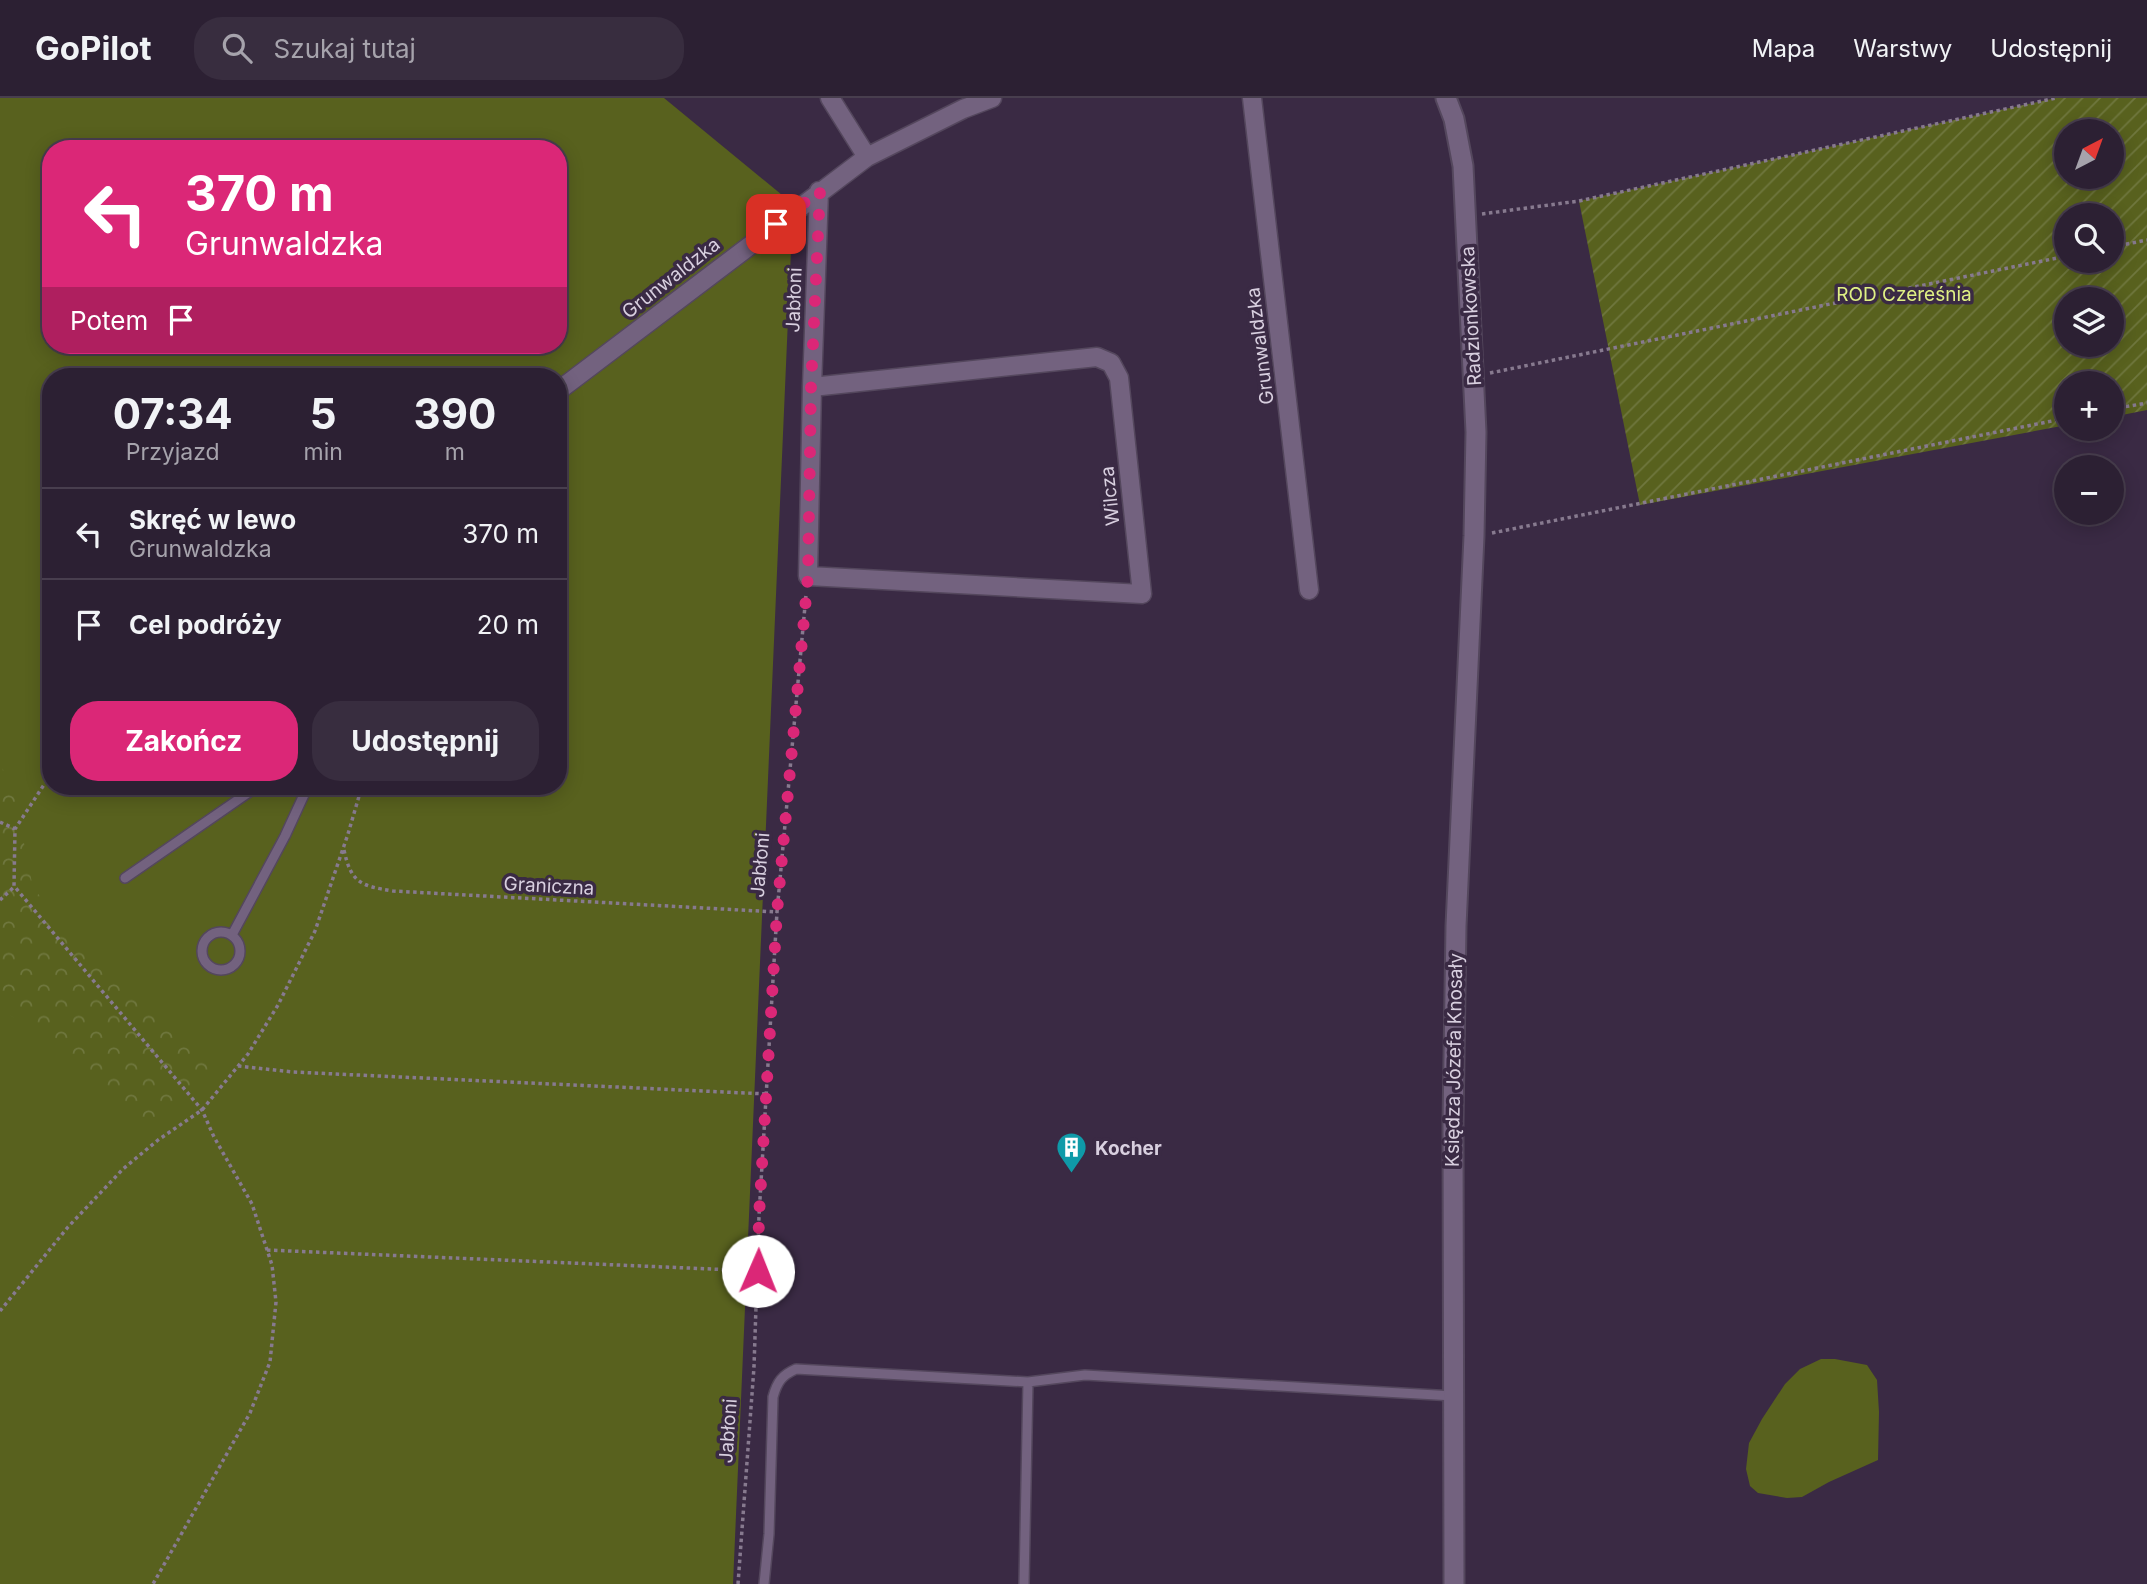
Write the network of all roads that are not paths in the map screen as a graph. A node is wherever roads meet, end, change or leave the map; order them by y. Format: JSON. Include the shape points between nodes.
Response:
{"nodes":[{"id":1,"x":830,"y":98,"type":"edge"},
{"id":2,"x":992,"y":98,"type":"edge"},
{"id":3,"x":1252,"y":98,"type":"edge"},
{"id":4,"x":1446,"y":98,"type":"edge"},
{"id":5,"x":867,"y":157,"type":"junction"},
{"id":6,"x":820,"y":191,"type":"junction"},
{"id":7,"x":567,"y":384,"type":"edge"},
{"id":8,"x":811,"y":387,"type":"junction"},
{"id":9,"x":1474,"y":536,"type":"joint"},
{"id":10,"x":808,"y":576,"type":"joint"},
{"id":11,"x":1309,"y":590,"type":"dead end"},
{"id":12,"x":245,"y":795,"type":"edge"},
{"id":13,"x":303,"y":795,"type":"edge"},
{"id":14,"x":125,"y":878,"type":"dead end"},
{"id":15,"x":232,"y":935,"type":"junction"},
{"id":16,"x":1028,"y":1382,"type":"junction"},
{"id":17,"x":1454,"y":1396,"type":"junction"},
{"id":18,"x":764,"y":1584,"type":"edge"},
{"id":19,"x":1024,"y":1584,"type":"edge"},
{"id":20,"x":1454,"y":1584,"type":"edge"}],
"edges":[{"from":1,"to":5,"type":"street"},
{"from":2,"to":5,"type":"street","name":"Grunwaldzka"},
{"from":3,"to":11,"type":"street","name":"Grunwaldzka"},
{"from":4,"to":9,"type":"street","name":"Radzionkowska","via":[[1460,141],[1466,216],[1476,444]]},
{"from":5,"to":6,"type":"street","name":"Grunwaldzka"},
{"from":6,"to":7,"type":"street","name":"Grunwaldzka"},
{"from":6,"to":8,"type":"street","name":"Jabłoni"},
{"from":8,"to":10,"type":"street","name":"Jabłoni"},
{"from":8,"to":10,"type":"street","name":"Wilcza","via":[[1097,357],[1111,363],[1119,378],[1142,594]]},
{"from":9,"to":17,"type":"street","name":"Księdza Józefa Knosały","via":[[1456,926]]},
{"from":12,"to":14,"type":"lane"},
{"from":13,"to":15,"type":"lane"},
{"from":15,"to":15,"type":"lane","via":[[240,944],[237,962],[227,969],[209,965],[203,954],[209,936],[220,932]]},
{"from":16,"to":17,"type":"lane","via":[[1085,1375]]},
{"from":16,"to":18,"type":"lane","via":[[796,1369],[783,1375],[773,1397]]},
{"from":16,"to":19,"type":"lane"},
{"from":17,"to":20,"type":"street","name":"Księdza Józefa Knosały"}]}
